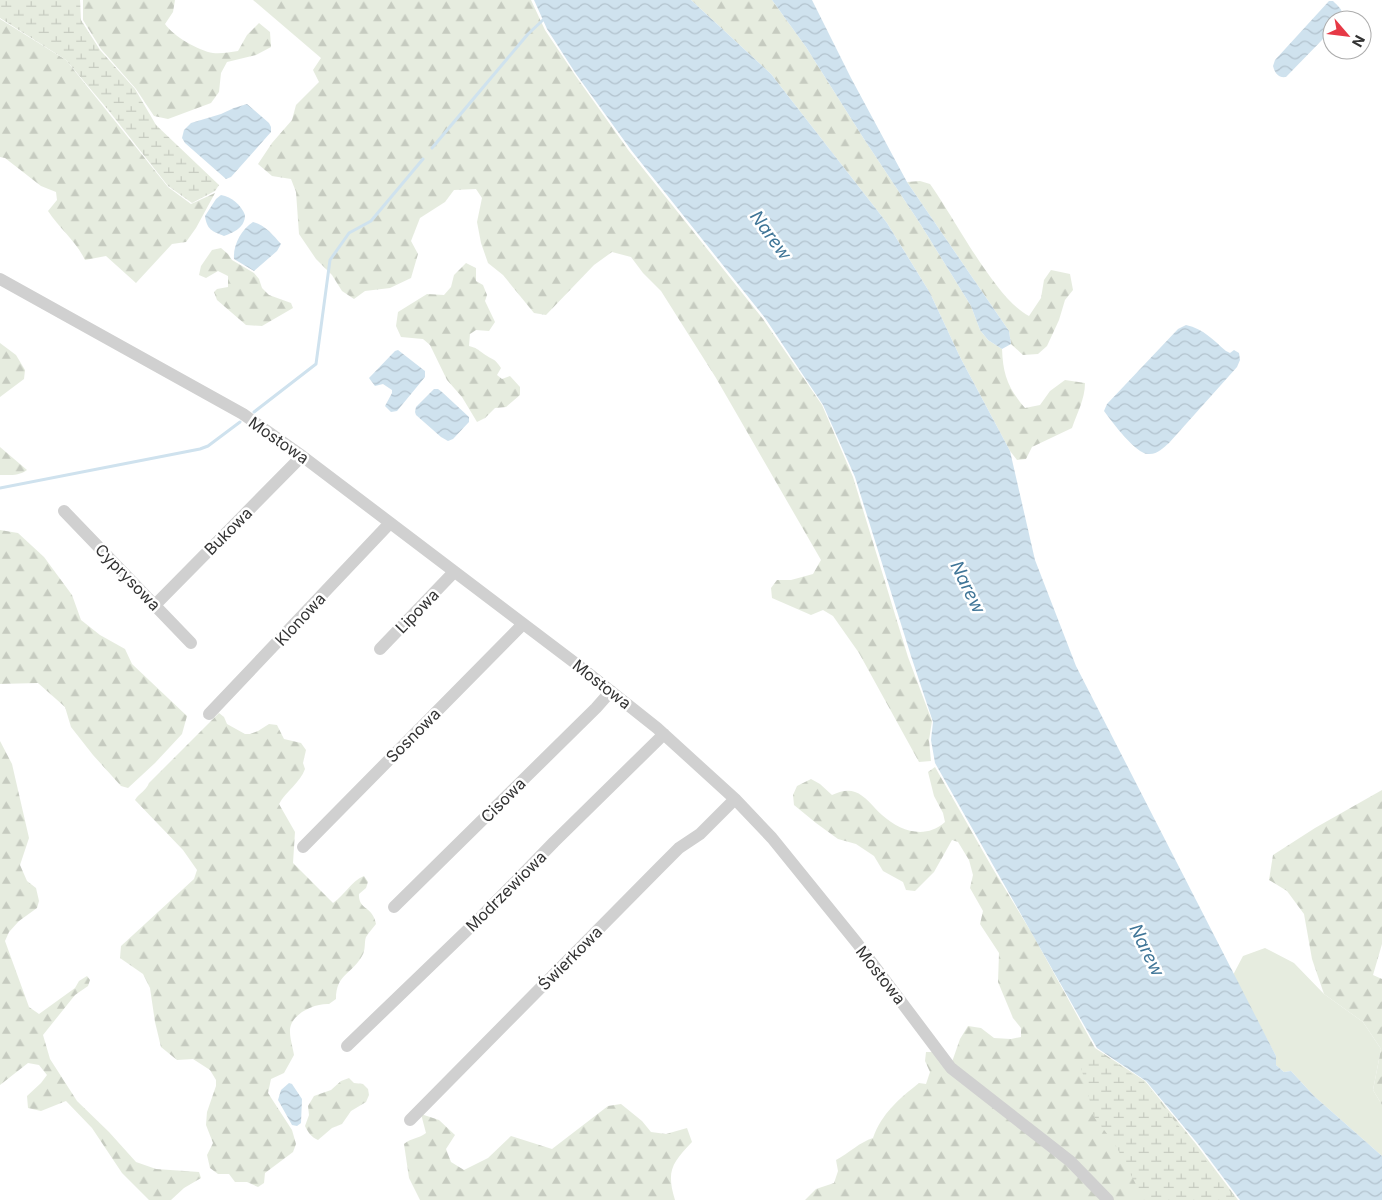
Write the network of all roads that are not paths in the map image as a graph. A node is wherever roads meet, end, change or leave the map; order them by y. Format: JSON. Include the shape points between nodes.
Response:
{"nodes":[{"id":1,"x":0,"y":279,"type":"edge"},
{"id":2,"x":302,"y":456,"type":"junction"},
{"id":3,"x":64,"y":511,"type":"dead end"},
{"id":4,"x":390,"y":523,"type":"junction"},
{"id":5,"x":454,"y":572,"type":"junction"},
{"id":6,"x":155,"y":605,"type":"junction"},
{"id":7,"x":523,"y":624,"type":"junction"},
{"id":8,"x":191,"y":644,"type":"dead end"},
{"id":9,"x":380,"y":649,"type":"dead end"},
{"id":10,"x":611,"y":691,"type":"junction"},
{"id":11,"x":210,"y":714,"type":"dead end"},
{"id":12,"x":664,"y":734,"type":"junction"},
{"id":13,"x":735,"y":799,"type":"junction"},
{"id":14,"x":303,"y":847,"type":"dead end"},
{"id":15,"x":394,"y":907,"type":"dead end"},
{"id":16,"x":347,"y":1046,"type":"dead end"},
{"id":17,"x":410,"y":1120,"type":"dead end"},
{"id":18,"x":1108,"y":1200,"type":"edge"}],
"edges":[{"from":1,"to":2,"type":"street","name":"Mostowa","via":[[243,414]]},
{"from":2,"to":4,"type":"street","name":"Mostowa"},
{"from":2,"to":6,"type":"street","name":"Bukowa"},
{"from":3,"to":6,"type":"street","name":"Cyprysowa"},
{"from":4,"to":5,"type":"street","name":"Mostowa"},
{"from":4,"to":11,"type":"street","name":"Klonowa"},
{"from":5,"to":7,"type":"street","name":"Mostowa"},
{"from":5,"to":9,"type":"street","name":"Lipowa"},
{"from":6,"to":8,"type":"street","name":"Cyprysowa"},
{"from":7,"to":10,"type":"street","name":"Mostowa"},
{"from":7,"to":14,"type":"street","name":"Sosnowa"},
{"from":10,"to":12,"type":"street","name":"Mostowa"},
{"from":10,"to":15,"type":"street","name":"Cisowa"},
{"from":12,"to":13,"type":"street","name":"Mostowa"},
{"from":12,"to":16,"type":"street","name":"Modrzewiowa"},
{"from":13,"to":17,"type":"street","name":"Świerkowa","via":[[700,834],[660,866]]},
{"from":13,"to":18,"type":"street","name":"Mostowa","via":[[799,871],[951,1068],[1070,1162]]}]}
